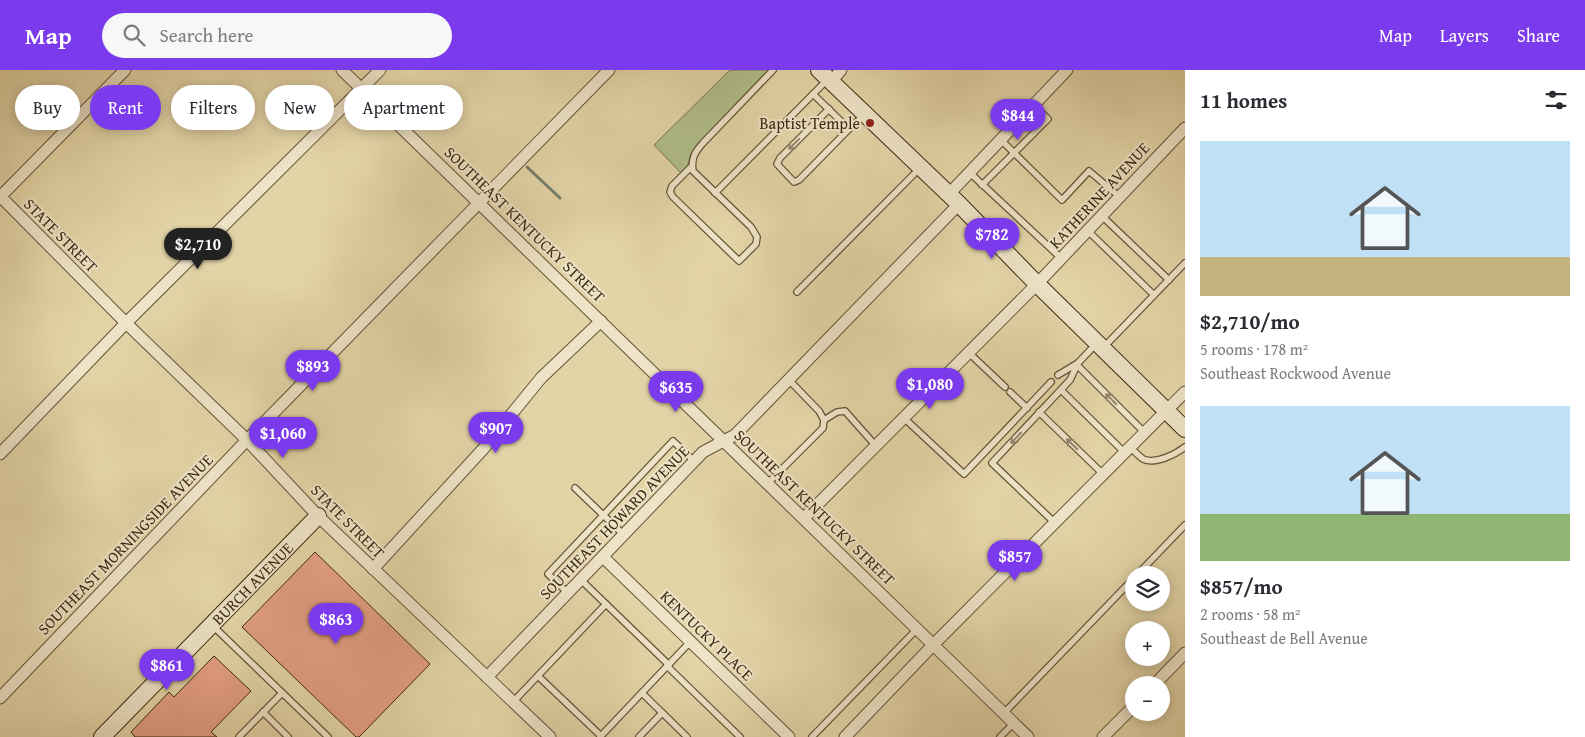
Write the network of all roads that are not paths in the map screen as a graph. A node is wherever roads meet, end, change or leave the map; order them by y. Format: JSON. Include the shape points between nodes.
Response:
{"nodes":[{"id":1,"x":125,"y":70,"type":"edge"},
{"id":2,"x":342,"y":70,"type":"edge"},
{"id":3,"x":380,"y":70,"type":"edge"},
{"id":4,"x":609,"y":70,"type":"edge"},
{"id":5,"x":773,"y":70,"type":"edge"},
{"id":6,"x":1067,"y":70,"type":"edge"},
{"id":7,"x":830,"y":75,"type":"edge"},
{"id":8,"x":358,"y":85,"type":"edge"},
{"id":9,"x":366,"y":85,"type":"edge"},
{"id":10,"x":813,"y":94,"type":"junction"},
{"id":11,"x":1034,"y":105,"type":"junction"},
{"id":12,"x":344,"y":107,"type":"edge"},
{"id":13,"x":829,"y":109,"type":"junction"},
{"id":14,"x":864,"y":115,"type":"junction"},
{"id":15,"x":1185,"y":128,"type":"edge"},
{"id":16,"x":850,"y":129,"type":"junction"},
{"id":17,"x":404,"y":130,"type":"edge"},
{"id":18,"x":1000,"y":140,"type":"junction"},
{"id":19,"x":1014,"y":152,"type":"junction"},
{"id":20,"x":692,"y":166,"type":"junction"},
{"id":21,"x":920,"y":167,"type":"junction"},
{"id":22,"x":969,"y":172,"type":"junction"},
{"id":23,"x":982,"y":184,"type":"junction"},
{"id":24,"x":715,"y":193,"type":"junction"},
{"id":25,"x":0,"y":196,"type":"edge"},
{"id":26,"x":1120,"y":197,"type":"junction"},
{"id":27,"x":954,"y":199,"type":"junction"},
{"id":28,"x":480,"y":203,"type":"junction"},
{"id":29,"x":1102,"y":216,"type":"junction"},
{"id":30,"x":1088,"y":231,"type":"junction"},
{"id":31,"x":1062,"y":259,"type":"junction"},
{"id":32,"x":1185,"y":263,"type":"edge"},
{"id":33,"x":1169,"y":280,"type":"junction"},
{"id":34,"x":1037,"y":284,"type":"junction"},
{"id":35,"x":797,"y":292,"type":"dead end"},
{"id":36,"x":1154,"y":295,"type":"junction"},
{"id":37,"x":601,"y":321,"type":"junction"},
{"id":38,"x":126,"y":323,"type":"junction"},
{"id":39,"x":1100,"y":345,"type":"junction"},
{"id":40,"x":969,"y":353,"type":"junction"},
{"id":41,"x":1077,"y":364,"type":"junction"},
{"id":42,"x":1058,"y":375,"type":"dead end"},
{"id":43,"x":788,"y":379,"type":"junction"},
{"id":44,"x":1052,"y":382,"type":"dead end"},
{"id":45,"x":1060,"y":390,"type":"junction"},
{"id":46,"x":1185,"y":392,"type":"edge"},
{"id":47,"x":1027,"y":408,"type":"junction"},
{"id":48,"x":1167,"y":411,"type":"junction"},
{"id":49,"x":1040,"y":412,"type":"junction"},
{"id":50,"x":904,"y":418,"type":"junction"},
{"id":51,"x":824,"y":420,"type":"junction"},
{"id":52,"x":1185,"y":429,"type":"edge"},
{"id":53,"x":1145,"y":433,"type":"junction"},
{"id":54,"x":247,"y":440,"type":"junction"},
{"id":55,"x":723,"y":441,"type":"junction"},
{"id":56,"x":876,"y":446,"type":"junction"},
{"id":57,"x":1185,"y":447,"type":"edge"},
{"id":58,"x":1128,"y":450,"type":"junction"},
{"id":59,"x":0,"y":454,"type":"edge"},
{"id":60,"x":694,"y":461,"type":"junction"},
{"id":61,"x":1104,"y":475,"type":"junction"},
{"id":62,"x":768,"y":484,"type":"junction"},
{"id":63,"x":575,"y":488,"type":"dead end"},
{"id":64,"x":603,"y":514,"type":"junction"},
{"id":65,"x":318,"y":516,"type":"junction"},
{"id":66,"x":804,"y":518,"type":"junction"},
{"id":67,"x":1055,"y":524,"type":"junction"},
{"id":68,"x":1185,"y":525,"type":"edge"},
{"id":69,"x":624,"y":535,"type":"junction"},
{"id":70,"x":603,"y":557,"type":"junction"},
{"id":71,"x":1146,"y":566,"type":"edge"},
{"id":72,"x":373,"y":569,"type":"junction"},
{"id":73,"x":581,"y":580,"type":"junction"},
{"id":74,"x":1125,"y":587,"type":"edge"},
{"id":75,"x":568,"y":593,"type":"junction"},
{"id":76,"x":606,"y":604,"type":"junction"},
{"id":77,"x":211,"y":624,"type":"junction"},
{"id":78,"x":918,"y":628,"type":"junction"},
{"id":79,"x":690,"y":642,"type":"junction"},
{"id":80,"x":934,"y":644,"type":"junction"},
{"id":81,"x":1185,"y":653,"type":"edge"},
{"id":82,"x":668,"y":665,"type":"junction"},
{"id":83,"x":538,"y":676,"type":"junction"},
{"id":84,"x":1163,"y":676,"type":"edge"},
{"id":85,"x":487,"y":677,"type":"junction"},
{"id":86,"x":282,"y":693,"type":"junction"},
{"id":87,"x":642,"y":693,"type":"junction"},
{"id":88,"x":0,"y":698,"type":"edge"},
{"id":89,"x":513,"y":702,"type":"junction"},
{"id":90,"x":263,"y":712,"type":"junction"},
{"id":91,"x":662,"y":713,"type":"junction"},
{"id":92,"x":1004,"y":713,"type":"junction"},
{"id":93,"x":1125,"y":715,"type":"edge"},
{"id":94,"x":1014,"y":723,"type":"junction"},
{"id":95,"x":102,"y":737,"type":"edge"},
{"id":96,"x":239,"y":737,"type":"edge"},
{"id":97,"x":288,"y":737,"type":"edge"},
{"id":98,"x":328,"y":737,"type":"edge"},
{"id":99,"x":550,"y":737,"type":"edge"},
{"id":100,"x":601,"y":737,"type":"edge"},
{"id":101,"x":639,"y":737,"type":"edge"},
{"id":102,"x":687,"y":737,"type":"edge"},
{"id":103,"x":740,"y":737,"type":"edge"},
{"id":104,"x":789,"y":737,"type":"edge"},
{"id":105,"x":812,"y":737,"type":"edge"},
{"id":106,"x":845,"y":737,"type":"edge"},
{"id":107,"x":1000,"y":737,"type":"edge"},
{"id":108,"x":1028,"y":737,"type":"edge"},
{"id":109,"x":1103,"y":737,"type":"edge"}],
"edges":[{"from":1,"to":25,"type":"street"},
{"from":2,"to":8,"type":"street","name":"SOUTHEAST KENTUCKY STREET"},
{"from":3,"to":9,"type":"street"},
{"from":4,"to":28,"type":"street","name":"SOUTHEAST MORNINGSIDE AVENUE"},
{"from":5,"to":20,"type":"lane","via":[[696,152]]},
{"from":6,"to":11,"type":"street","name":"SOUTHEAST HOWARD AVENUE"},
{"from":7,"to":10,"type":"lane"},
{"from":7,"to":14,"type":"main road"},
{"from":10,"to":13,"type":"lane"},
{"from":10,"to":24,"type":"lane"},
{"from":11,"to":18,"type":"street","name":"SOUTHEAST HOWARD AVENUE"},
{"from":11,"to":19,"type":"lane","via":[[1048,118]]},
{"from":12,"to":38,"type":"street"},
{"from":13,"to":16,"type":"lane"},
{"from":13,"to":16,"type":"lane","one_way":true,"via":[[777,164],[794,182]]},
{"from":14,"to":16,"type":"lane"},
{"from":14,"to":21,"type":"main road"},
{"from":15,"to":26,"type":"street","name":"KATHERINE AVENUE"},
{"from":17,"to":28,"type":"street","name":"SOUTHEAST KENTUCKY STREET"},
{"from":18,"to":19,"type":"lane"},
{"from":18,"to":22,"type":"street","name":"SOUTHEAST HOWARD AVENUE"},
{"from":19,"to":23,"type":"lane"},
{"from":19,"to":26,"type":"lane","via":[[1062,200],[1090,171]]},
{"from":20,"to":24,"type":"lane"},
{"from":20,"to":24,"type":"lane","via":[[670,192],[738,261],[756,244],[757,237],[752,227]]},
{"from":21,"to":27,"type":"main road"},
{"from":21,"to":35,"type":"lane"},
{"from":22,"to":23,"type":"lane"},
{"from":22,"to":27,"type":"street","name":"SOUTHEAST HOWARD AVENUE"},
{"from":23,"to":31,"type":"lane"},
{"from":25,"to":38,"type":"street","name":"STATE STREET"},
{"from":26,"to":29,"type":"street","name":"KATHERINE AVENUE"},
{"from":27,"to":34,"type":"main road"},
{"from":27,"to":43,"type":"street","name":"SOUTHEAST HOWARD AVENUE"},
{"from":28,"to":37,"type":"street","name":"SOUTHEAST KENTUCKY STREET"},
{"from":28,"to":54,"type":"street","name":"SOUTHEAST MORNINGSIDE AVENUE"},
{"from":29,"to":30,"type":"street","name":"KATHERINE AVENUE"},
{"from":29,"to":33,"type":"lane"},
{"from":30,"to":31,"type":"street","name":"KATHERINE AVENUE"},
{"from":30,"to":36,"type":"lane"},
{"from":31,"to":34,"type":"street","name":"KATHERINE AVENUE"},
{"from":32,"to":33,"type":"lane"},
{"from":33,"to":36,"type":"lane"},
{"from":34,"to":39,"type":"main road"},
{"from":34,"to":40,"type":"street","name":"KATHERINE AVENUE"},
{"from":36,"to":39,"type":"lane"},
{"from":37,"to":55,"type":"street","name":"SOUTHEAST KENTUCKY STREET"},
{"from":37,"to":72,"type":"street","via":[[541,378],[484,448]]},
{"from":38,"to":54,"type":"street","name":"STATE STREET"},
{"from":38,"to":59,"type":"street"},
{"from":39,"to":41,"type":"lane"},
{"from":39,"to":48,"type":"main road"},
{"from":40,"to":47,"type":"lane"},
{"from":40,"to":50,"type":"street","name":"KATHERINE AVENUE"},
{"from":41,"to":42,"type":"lane"},
{"from":41,"to":45,"type":"lane","via":[[1070,380]]},
{"from":53,"to":41,"type":"lane","one_way":true},
{"from":43,"to":51,"type":"lane"},
{"from":43,"to":55,"type":"street","name":"SOUTHEAST HOWARD AVENUE","via":[[735,435]]},
{"from":44,"to":47,"type":"lane"},
{"from":45,"to":49,"type":"lane"},
{"from":45,"to":58,"type":"lane"},
{"from":46,"to":48,"type":"street"},
{"from":47,"to":50,"type":"lane","via":[[964,474]]},
{"from":48,"to":52,"type":"main road"},
{"from":48,"to":53,"type":"street"},
{"from":61,"to":49,"type":"lane","one_way":true},
{"from":49,"to":67,"type":"lane","one_way":true,"via":[[992,463]]},
{"from":50,"to":56,"type":"street","name":"KATHERINE AVENUE"},
{"from":51,"to":56,"type":"lane","via":[[845,411]]},
{"from":51,"to":62,"type":"lane","via":[[823,428]]},
{"from":53,"to":58,"type":"street"},
{"from":54,"to":65,"type":"street","name":"STATE STREET"},
{"from":54,"to":88,"type":"street","name":"SOUTHEAST MORNINGSIDE AVENUE"},
{"from":55,"to":60,"type":"street","name":"SOUTHEAST HOWARD AVENUE"},
{"from":55,"to":62,"type":"street","name":"SOUTHEAST KENTUCKY STREET"},
{"from":56,"to":66,"type":"street","name":"KATHERINE AVENUE"},
{"from":57,"to":58,"type":"lane","via":[[1175,455],[1152,460]]},
{"from":58,"to":61,"type":"street"},
{"from":60,"to":64,"type":"lane","via":[[673,441]]},
{"from":60,"to":69,"type":"street","name":"SOUTHEAST HOWARD AVENUE"},
{"from":61,"to":67,"type":"street"},
{"from":62,"to":66,"type":"street","name":"SOUTHEAST KENTUCKY STREET"},
{"from":63,"to":64,"type":"lane"},
{"from":64,"to":69,"type":"lane"},
{"from":64,"to":75,"type":"lane","via":[[548,574]]},
{"from":65,"to":72,"type":"street","name":"STATE STREET"},
{"from":65,"to":77,"type":"main road","name":"BURCH AVENUE"},
{"from":66,"to":78,"type":"street","name":"SOUTHEAST KENTUCKY STREET"},
{"from":67,"to":80,"type":"street"},
{"from":68,"to":71,"type":"lane"},
{"from":69,"to":70,"type":"street","name":"SOUTHEAST HOWARD AVENUE"},
{"from":70,"to":73,"type":"street","name":"SOUTHEAST HOWARD AVENUE"},
{"from":70,"to":79,"type":"street","name":"KENTUCKY PLACE"},
{"from":72,"to":85,"type":"street","name":"STATE STREET"},
{"from":73,"to":75,"type":"street","name":"SOUTHEAST HOWARD AVENUE"},
{"from":73,"to":76,"type":"lane"},
{"from":74,"to":92,"type":"lane"},
{"from":75,"to":85,"type":"street","name":"SOUTHEAST HOWARD AVENUE"},
{"from":76,"to":82,"type":"lane"},
{"from":76,"to":83,"type":"lane"},
{"from":77,"to":86,"type":"lane"},
{"from":77,"to":95,"type":"main road","name":"BURCH AVENUE"},
{"from":78,"to":80,"type":"street","name":"SOUTHEAST KENTUCKY STREET"},
{"from":78,"to":105,"type":"lane"},
{"from":79,"to":82,"type":"lane"},
{"from":79,"to":104,"type":"street","name":"KENTUCKY PLACE"},
{"from":80,"to":92,"type":"street","name":"SOUTHEAST KENTUCKY STREET"},
{"from":80,"to":106,"type":"street"},
{"from":81,"to":84,"type":"street"},
{"from":82,"to":87,"type":"lane"},
{"from":82,"to":103,"type":"lane"},
{"from":83,"to":89,"type":"lane"},
{"from":83,"to":100,"type":"lane"},
{"from":85,"to":89,"type":"street","name":"STATE STREET"},
{"from":86,"to":90,"type":"lane"},
{"from":86,"to":98,"type":"lane"},
{"from":87,"to":91,"type":"lane"},
{"from":87,"to":100,"type":"lane"},
{"from":89,"to":99,"type":"street","name":"STATE STREET"},
{"from":90,"to":96,"type":"lane"},
{"from":90,"to":97,"type":"lane"},
{"from":91,"to":101,"type":"lane"},
{"from":91,"to":102,"type":"lane"},
{"from":92,"to":94,"type":"street","name":"SOUTHEAST KENTUCKY STREET"},
{"from":93,"to":109,"type":"street"},
{"from":94,"to":107,"type":"lane"},
{"from":94,"to":108,"type":"street","name":"SOUTHEAST KENTUCKY STREET"}]}
